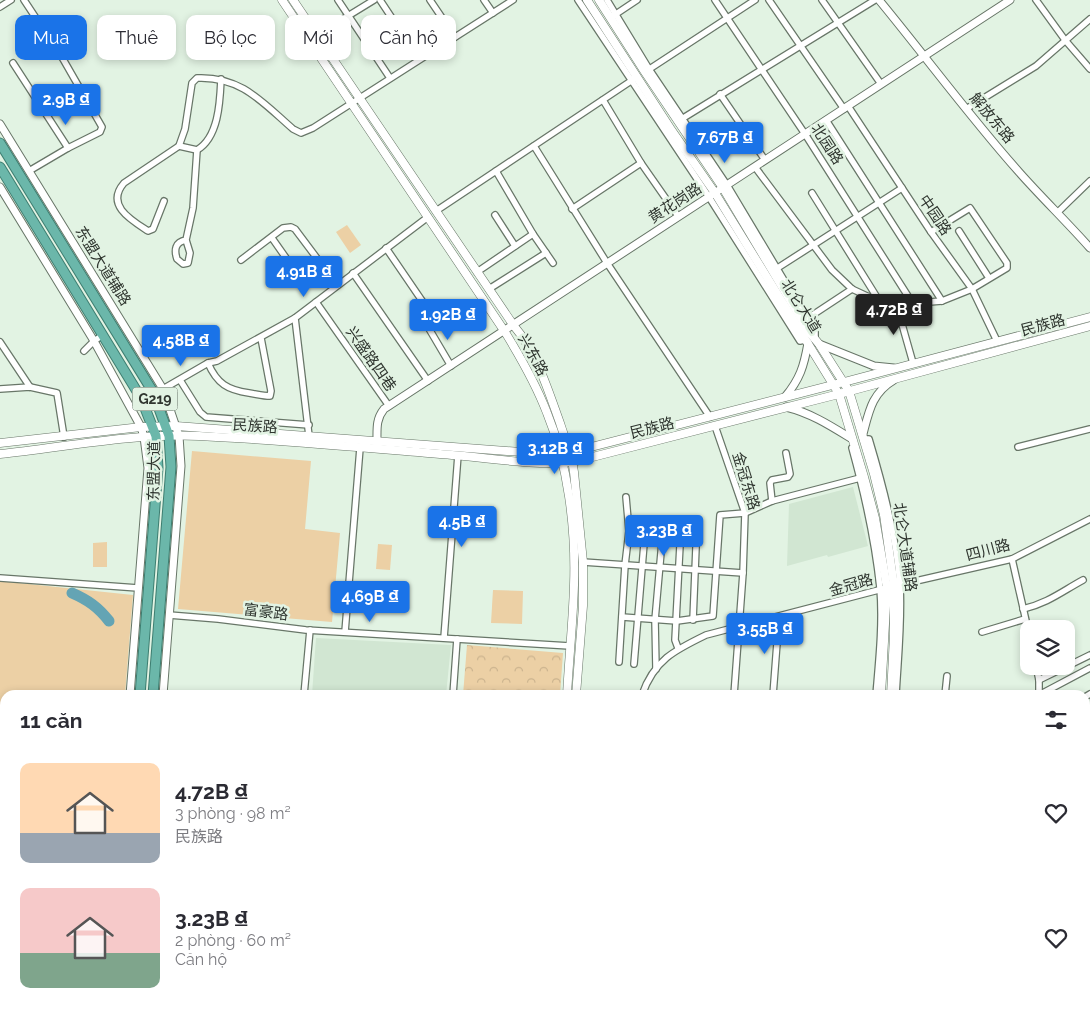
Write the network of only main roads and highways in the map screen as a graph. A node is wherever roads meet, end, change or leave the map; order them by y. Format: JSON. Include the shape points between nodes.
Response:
{"nodes":[{"id":1,"x":282,"y":0,"type":"edge"},
{"id":2,"x":293,"y":0,"type":"edge"},
{"id":3,"x":587,"y":0,"type":"edge"},
{"id":4,"x":600,"y":0,"type":"edge"},
{"id":5,"x":0,"y":143,"type":"edge"},
{"id":6,"x":0,"y":167,"type":"edge"},
{"id":7,"x":1090,"y":317,"type":"edge"},
{"id":8,"x":1090,"y":326,"type":"edge"},
{"id":9,"x":844,"y":382,"type":"junction"},
{"id":10,"x":834,"y":384,"type":"junction"},
{"id":11,"x":849,"y":391,"type":"junction"},
{"id":12,"x":839,"y":394,"type":"junction"},
{"id":13,"x":153,"y":426,"type":"junction"},
{"id":14,"x":166,"y":426,"type":"junction"},
{"id":15,"x":156,"y":436,"type":"junction"},
{"id":16,"x":169,"y":436,"type":"junction"},
{"id":17,"x":0,"y":443,"type":"edge"},
{"id":18,"x":0,"y":454,"type":"edge"},
{"id":19,"x":570,"y":454,"type":"junction"},
{"id":20,"x":560,"y":455,"type":"junction"},
{"id":21,"x":573,"y":462,"type":"junction"},
{"id":22,"x":563,"y":463,"type":"junction"},
{"id":23,"x":890,"y":587,"type":"junction"},
{"id":24,"x":140,"y":690,"type":"edge"},
{"id":25,"x":153,"y":690,"type":"edge"},
{"id":26,"x":567,"y":690,"type":"edge"},
{"id":27,"x":576,"y":690,"type":"edge"},
{"id":28,"x":881,"y":690,"type":"edge"},
{"id":29,"x":891,"y":690,"type":"edge"}],
"edges":[{"from":1,"to":20,"type":"main road","name":"兴东路","via":[[520,356],[548,414]]},
{"from":2,"to":19,"type":"main road","name":"兴东路","via":[[522,335],[539,367]]},
{"from":3,"to":10,"type":"main road","name":"北仑大道","via":[[634,79]]},
{"from":4,"to":9,"type":"main road","name":"北仑大道","via":[[725,186]]},
{"from":5,"to":14,"type":"highway","name":"东盟大道","number":"G219","via":[[153,392]]},
{"from":6,"to":13,"type":"highway","name":"东盟大道","number":"G219","via":[[141,398]]},
{"from":7,"to":9,"type":"main road","name":"民族路"},
{"from":8,"to":11,"type":"main road","name":"民族路"},
{"from":9,"to":10,"type":"main road","name":"民族路"},
{"from":9,"to":11,"type":"main road","name":"北仑大道"},
{"from":10,"to":12,"type":"main road","name":"北仑大道"},
{"from":10,"to":19,"type":"main road","name":"民族路"},
{"from":11,"to":12,"type":"main road","name":"民族路"},
{"from":11,"to":23,"type":"main road","name":"北仑大道","via":[[884,515]]},
{"from":12,"to":21,"type":"main road","name":"民族路"},
{"from":12,"to":23,"type":"main road","name":"北仑大道","via":[[875,518]]},
{"from":13,"to":14,"type":"main road","name":"民族路"},
{"from":13,"to":15,"type":"highway","name":"东盟大道","number":"G219"},
{"from":13,"to":17,"type":"main road","name":"民族路"},
{"from":14,"to":16,"type":"highway","name":"东盟大道","number":"G219"},
{"from":14,"to":20,"type":"main road","name":"民族路"},
{"from":15,"to":16,"type":"main road","name":"民族路"},
{"from":15,"to":18,"type":"main road","name":"民族路"},
{"from":15,"to":24,"type":"highway","name":"东盟大道","number":"G219","via":[[158,468]]},
{"from":16,"to":22,"type":"main road","name":"民族路"},
{"from":16,"to":25,"type":"highway","name":"东盟大道","number":"G219","via":[[171,466]]},
{"from":19,"to":20,"type":"main road","name":"民族路"},
{"from":19,"to":21,"type":"main road","name":"兴东路"},
{"from":20,"to":22,"type":"main road","name":"兴东路"},
{"from":21,"to":22,"type":"main road","name":"民族路"},
{"from":21,"to":27,"type":"main road","name":"兴东路","via":[[583,562]]},
{"from":22,"to":26,"type":"main road","name":"兴东路","via":[[572,520],[574,563]]},
{"from":23,"to":28,"type":"main road","name":"北仑大道"},
{"from":23,"to":29,"type":"main road","name":"北仑大道","via":[[894,635]]}]}
